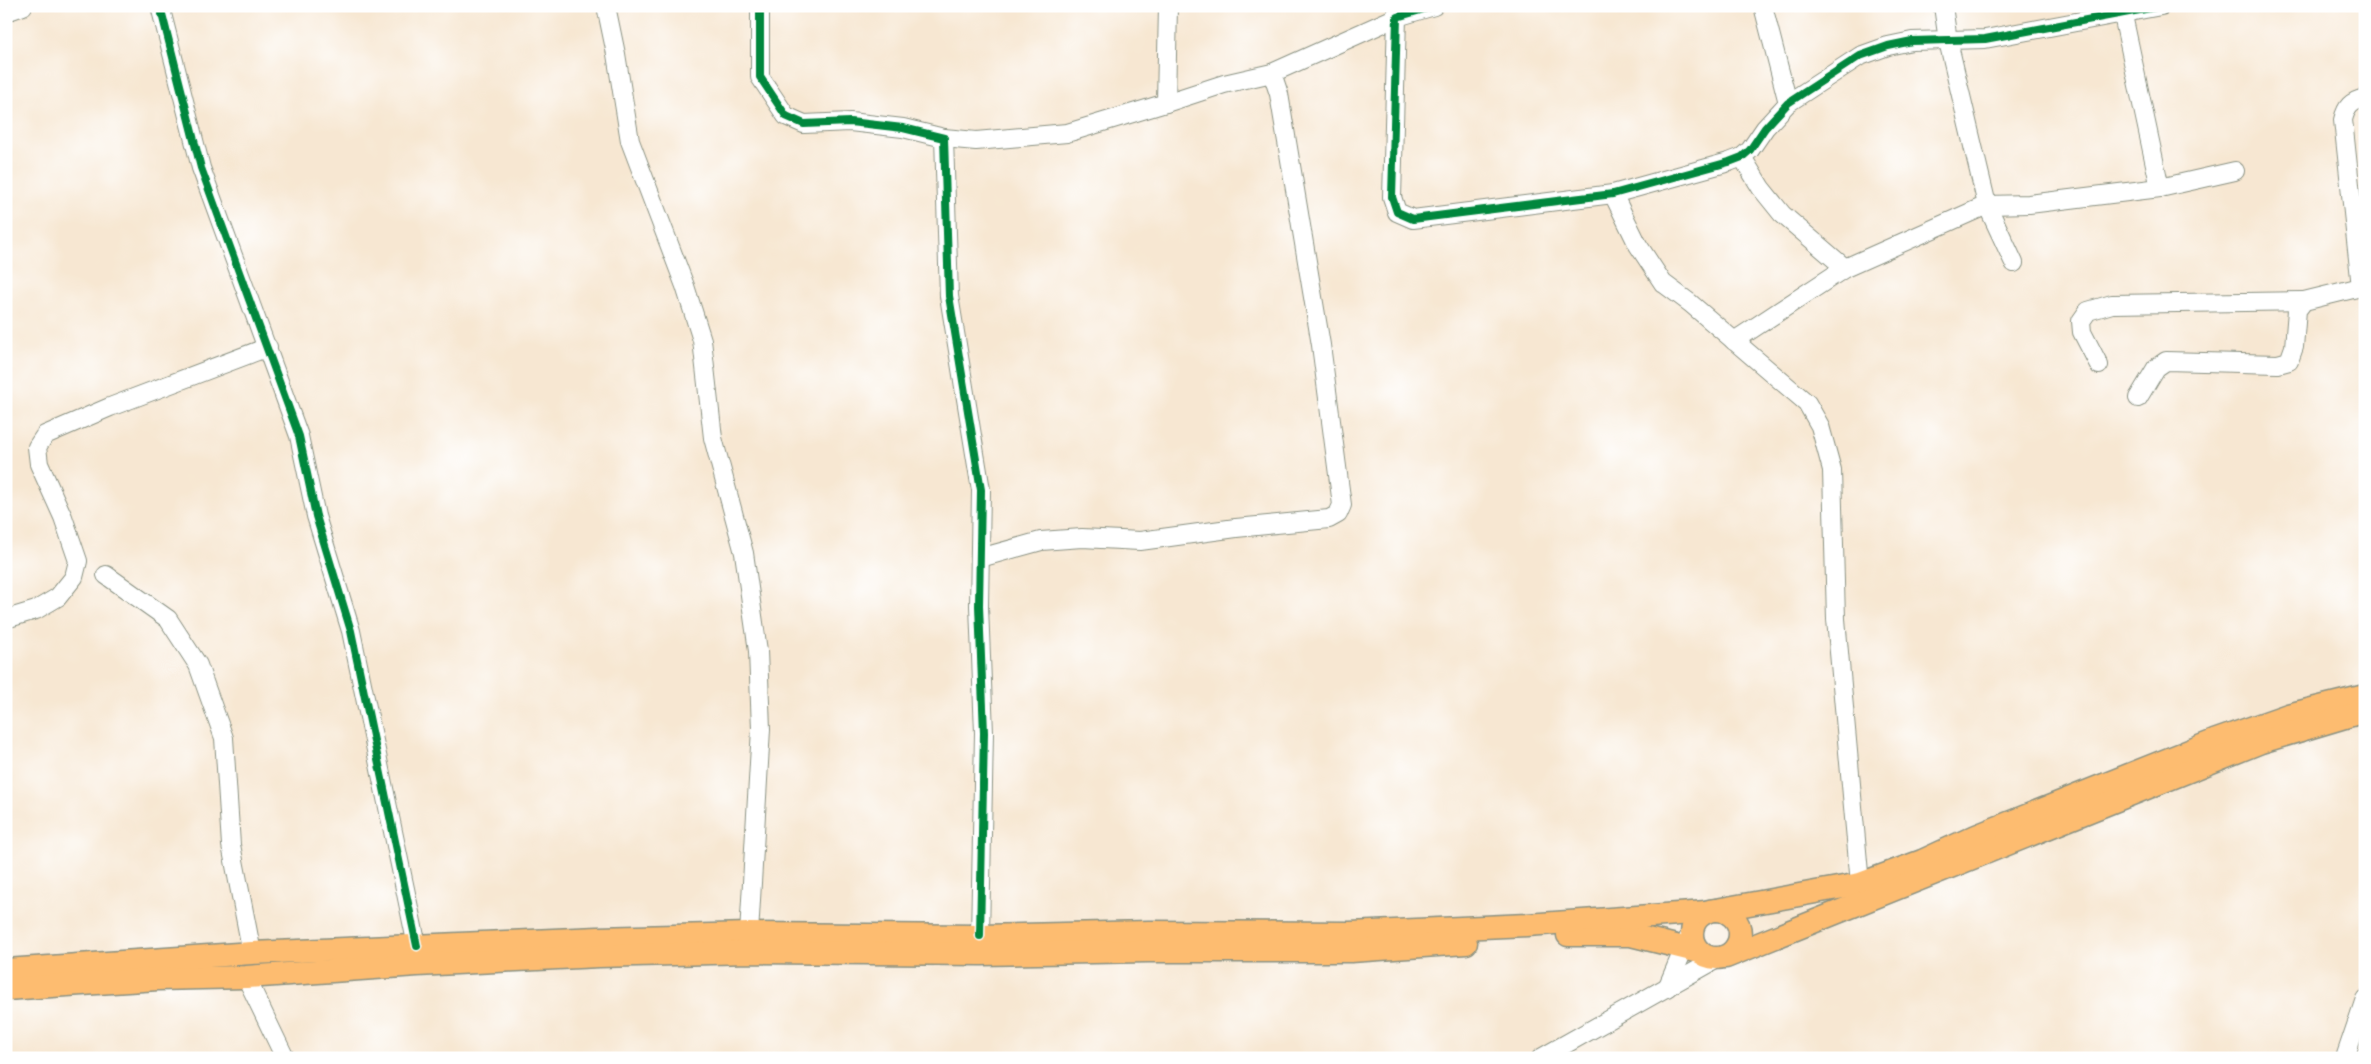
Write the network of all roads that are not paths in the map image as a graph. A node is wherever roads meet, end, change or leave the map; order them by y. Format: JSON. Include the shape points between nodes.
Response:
{"nodes":[{"id":1,"x":23,"y":6,"type":"edge"},
{"id":2,"x":160,"y":6,"type":"edge"},
{"id":3,"x":606,"y":6,"type":"edge"},
{"id":4,"x":760,"y":6,"type":"edge"},
{"id":5,"x":1168,"y":6,"type":"edge"},
{"id":6,"x":1434,"y":6,"type":"edge"},
{"id":7,"x":1763,"y":6,"type":"edge"},
{"id":8,"x":1943,"y":6,"type":"edge"},
{"id":9,"x":2161,"y":6,"type":"edge"},
{"id":10,"x":2121,"y":11,"type":"edge"},
{"id":11,"x":6,"y":12,"type":"edge"},
{"id":12,"x":1397,"y":12,"type":"edge"},
{"id":13,"x":1948,"y":40,"type":"junction"},
{"id":14,"x":1272,"y":73,"type":"junction"},
{"id":15,"x":2365,"y":98,"type":"edge"},
{"id":16,"x":1166,"y":103,"type":"junction"},
{"id":17,"x":1788,"y":103,"type":"junction"},
{"id":18,"x":944,"y":138,"type":"junction"},
{"id":19,"x":1742,"y":157,"type":"junction"},
{"id":20,"x":2235,"y":171,"type":"dead end"},
{"id":21,"x":2160,"y":188,"type":"junction"},
{"id":22,"x":1613,"y":194,"type":"junction"},
{"id":23,"x":1987,"y":205,"type":"junction"},
{"id":24,"x":2014,"y":263,"type":"dead end"},
{"id":25,"x":1845,"y":268,"type":"junction"},
{"id":26,"x":2363,"y":287,"type":"edge"},
{"id":27,"x":2304,"y":301,"type":"junction"},
{"id":28,"x":1734,"y":341,"type":"junction"},
{"id":29,"x":268,"y":347,"type":"junction"},
{"id":30,"x":2099,"y":365,"type":"dead end"},
{"id":31,"x":2138,"y":398,"type":"dead end"},
{"id":32,"x":980,"y":558,"type":"junction"},
{"id":33,"x":106,"y":575,"type":"dead end"},
{"id":34,"x":6,"y":619,"type":"edge"},
{"id":35,"x":2365,"y":696,"type":"edge"},
{"id":36,"x":2365,"y":711,"type":"edge"},
{"id":37,"x":1860,"y":884,"type":"junction"},
{"id":38,"x":1705,"y":916,"type":"junction"},
{"id":39,"x":749,"y":934,"type":"junction"},
{"id":40,"x":980,"y":936,"type":"junction"},
{"id":41,"x":417,"y":946,"type":"junction"},
{"id":42,"x":252,"y":954,"type":"junction"},
{"id":43,"x":1706,"y":954,"type":"junction"},
{"id":44,"x":6,"y":970,"type":"edge"},
{"id":45,"x":246,"y":976,"type":"junction"},
{"id":46,"x":1667,"y":988,"type":"junction"},
{"id":47,"x":6,"y":989,"type":"edge"},
{"id":48,"x":2365,"y":1000,"type":"edge"},
{"id":49,"x":285,"y":1058,"type":"edge"},
{"id":50,"x":1541,"y":1058,"type":"edge"},
{"id":51,"x":2346,"y":1058,"type":"edge"}],
"edges":[{"from":1,"to":11,"type":"street"},
{"from":2,"to":29,"type":"street","via":[[201,168]]},
{"from":3,"to":39,"type":"street","via":[[630,141],[686,286],[702,340],[712,438],[744,553],[758,651],[761,730]]},
{"from":4,"to":18,"type":"street","via":[[760,77],[786,116],[804,124],[850,122],[903,128]]},
{"from":5,"to":16,"type":"street"},
{"from":6,"to":12,"type":"street"},
{"from":7,"to":17,"type":"street"},
{"from":8,"to":13,"type":"street"},
{"from":9,"to":10,"type":"street"},
{"from":10,"to":13,"type":"street","via":[[1985,39]]},
{"from":10,"to":21,"type":"street"},
{"from":12,"to":14,"type":"street"},
{"from":12,"to":22,"type":"street","via":[[1392,197],[1397,212],[1414,219]]},
{"from":13,"to":17,"type":"street","via":[[1912,41],[1860,56]]},
{"from":13,"to":23,"type":"street"},
{"from":14,"to":16,"type":"street"},
{"from":14,"to":32,"type":"street","via":[[1279,94],[1321,345],[1342,505],[1338,514],[1329,519],[1140,541],[1082,538],[1041,541]]},
{"from":15,"to":26,"type":"street","via":[[2355,100],[2345,109],[2343,120]]},
{"from":16,"to":18,"type":"street","via":[[1067,133],[976,141]]},
{"from":17,"to":19,"type":"street"},
{"from":18,"to":32,"type":"street","via":[[949,296],[981,490]]},
{"from":19,"to":22,"type":"street"},
{"from":19,"to":25,"type":"street","via":[[1782,214]]},
{"from":20,"to":21,"type":"street"},
{"from":21,"to":23,"type":"street","via":[[2029,204]]},
{"from":22,"to":28,"type":"street","via":[[1638,245],[1663,282]]},
{"from":23,"to":24,"type":"street"},
{"from":23,"to":25,"type":"street"},
{"from":25,"to":28,"type":"street"},
{"from":26,"to":27,"type":"street"},
{"from":27,"to":30,"type":"street","via":[[2112,304],[2088,311],[2080,321],[2082,332]]},
{"from":27,"to":31,"type":"street","via":[[2297,310],[2294,347],[2289,361],[2278,364],[2166,361],[2156,368]]},
{"from":28,"to":37,"type":"street","via":[[1807,403],[1820,426],[1832,470],[1836,619]]},
{"from":29,"to":34,"type":"street","via":[[45,435],[36,446],[40,464],[78,561],[74,577],[58,597],[36,610]]},
{"from":29,"to":41,"type":"street","via":[[299,436],[316,516],[352,631]]},
{"from":32,"to":40,"type":"street","via":[[984,733]]},
{"from":33,"to":42,"type":"street","via":[[168,618],[198,665],[224,738],[231,845]]},
{"from":35,"to":37,"type":"main road","via":[[2288,715],[2214,741]]},
{"from":36,"to":43,"type":"main road","via":[[2261,742]]},
{"from":37,"to":38,"type":"main road"},
{"from":38,"to":40,"type":"main road","via":[[1350,933],[1149,932]]},
{"from":38,"to":43,"type":"main road","via":[[1692,935],[1694,944]]},
{"from":38,"to":43,"type":"main road","via":[[1725,911],[1733,916],[1741,934],[1734,951]]},
{"from":39,"to":40,"type":"main road"},
{"from":39,"to":41,"type":"main road"},
{"from":41,"to":42,"type":"main road"},
{"from":42,"to":44,"type":"main road"},
{"from":43,"to":45,"type":"main road","via":[[1631,935],[1573,935],[1350,951],[749,952],[487,961]]},
{"from":43,"to":46,"type":"street"},
{"from":43,"to":46,"type":"street"},
{"from":45,"to":47,"type":"main road","via":[[158,978]]},
{"from":45,"to":49,"type":"street"},
{"from":46,"to":50,"type":"street"},
{"from":48,"to":51,"type":"street"}]}
